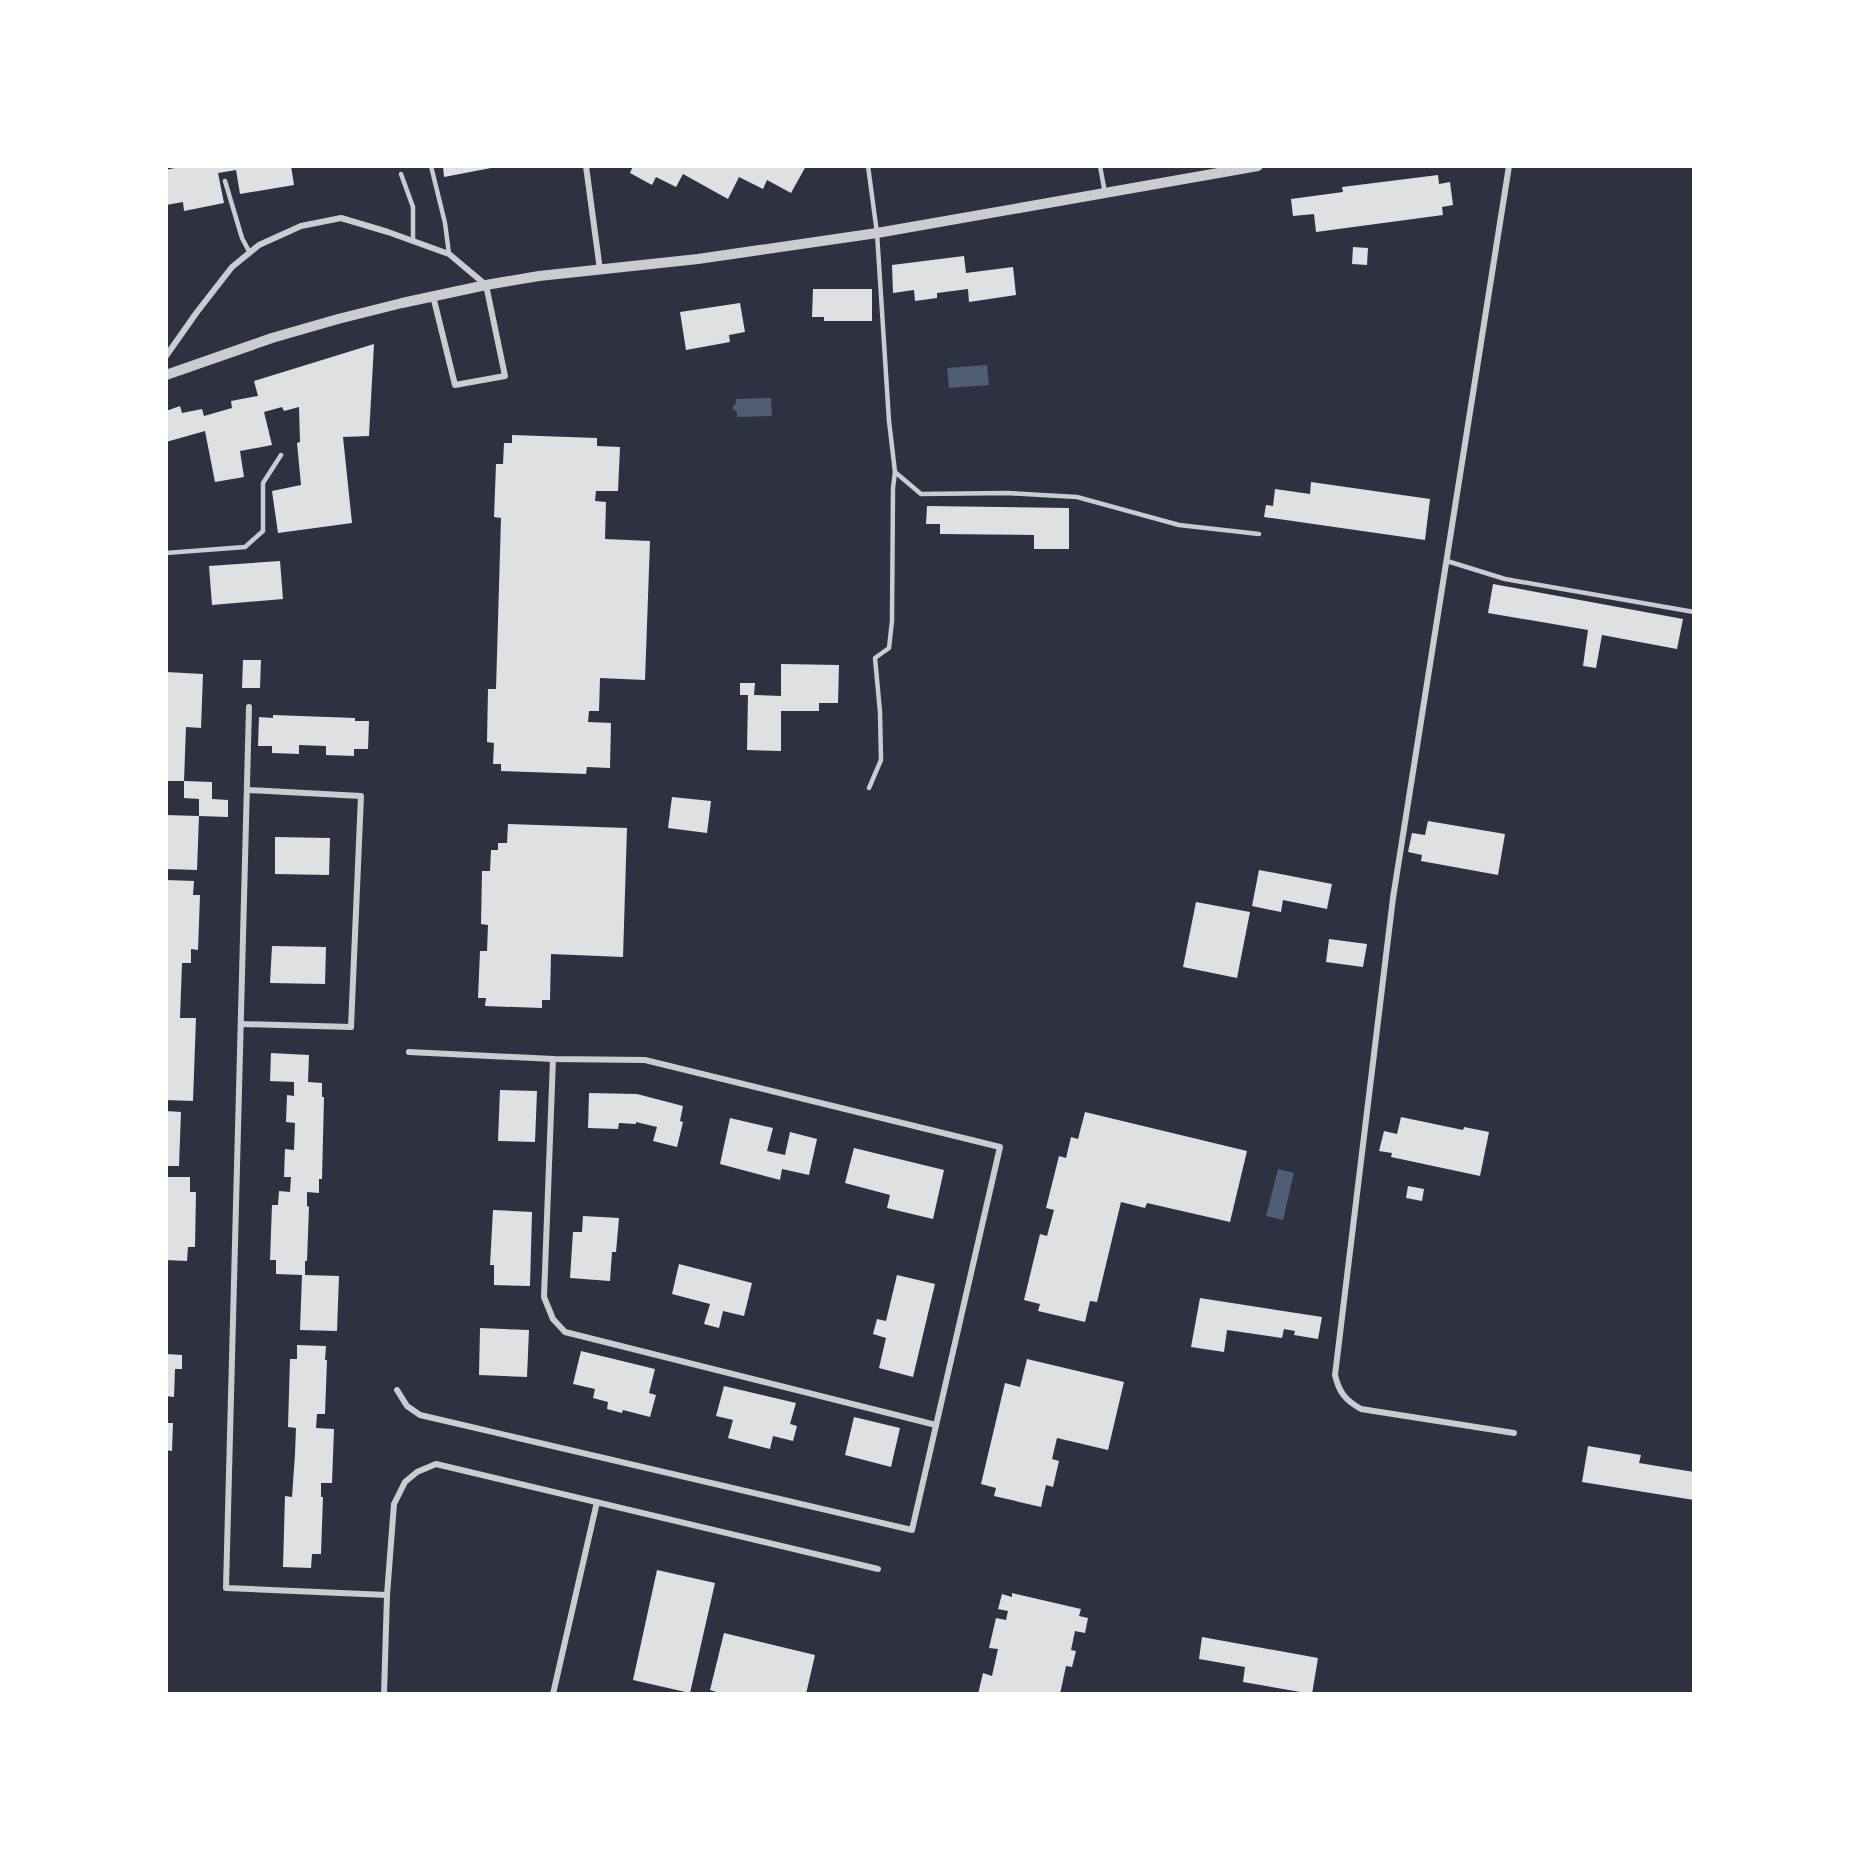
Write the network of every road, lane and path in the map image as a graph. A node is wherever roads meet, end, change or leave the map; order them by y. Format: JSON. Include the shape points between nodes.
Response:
{"nodes":[{"id":1,"x":431,"y":166,"type":"edge"},
{"id":2,"x":586,"y":166,"type":"edge"},
{"id":3,"x":868,"y":166,"type":"edge"},
{"id":4,"x":1100,"y":166,"type":"edge"},
{"id":5,"x":1258,"y":166,"type":"edge"},
{"id":6,"x":1509,"y":166,"type":"edge"},
{"id":7,"x":401,"y":174,"type":"dead end"},
{"id":8,"x":225,"y":180,"type":"dead end"},
{"id":9,"x":1105,"y":193,"type":"junction"},
{"id":10,"x":877,"y":233,"type":"junction"},
{"id":11,"x":413,"y":241,"type":"junction"},
{"id":12,"x":250,"y":253,"type":"junction"},
{"id":13,"x":449,"y":254,"type":"junction"},
{"id":14,"x":600,"y":270,"type":"junction"},
{"id":15,"x":486,"y":285,"type":"junction"},
{"id":16,"x":433,"y":296,"type":"junction"},
{"id":17,"x":166,"y":356,"type":"edge"},
{"id":18,"x":166,"y":375,"type":"edge"},
{"id":19,"x":281,"y":455,"type":"dead end"},
{"id":20,"x":895,"y":472,"type":"junction"},
{"id":21,"x":1258,"y":534,"type":"dead end"},
{"id":22,"x":166,"y":553,"type":"edge"},
{"id":23,"x":1447,"y":561,"type":"junction"},
{"id":24,"x":1694,"y":612,"type":"edge"},
{"id":25,"x":249,"y":707,"type":"dead end"},
{"id":26,"x":869,"y":788,"type":"dead end"},
{"id":27,"x":247,"y":790,"type":"junction"},
{"id":28,"x":241,"y":1024,"type":"junction"},
{"id":29,"x":409,"y":1052,"type":"dead end"},
{"id":30,"x":553,"y":1059,"type":"junction"},
{"id":31,"x":397,"y":1390,"type":"dead end"},
{"id":32,"x":936,"y":1425,"type":"junction"},
{"id":33,"x":1514,"y":1433,"type":"dead end"},
{"id":34,"x":597,"y":1502,"type":"junction"},
{"id":35,"x":878,"y":1569,"type":"dead end"},
{"id":36,"x":387,"y":1595,"type":"junction"},
{"id":37,"x":384,"y":1694,"type":"edge"},
{"id":38,"x":553,"y":1694,"type":"edge"}],
"edges":[{"from":1,"to":13,"type":"lane"},
{"from":2,"to":14,"type":"street"},
{"from":3,"to":10,"type":"lane"},
{"from":4,"to":9,"type":"lane"},
{"from":5,"to":9,"type":"street"},
{"from":6,"to":23,"type":"street"},
{"from":7,"to":11,"type":"lane","via":[[412,207]]},
{"from":8,"to":12,"type":"lane"},
{"from":9,"to":10,"type":"street"},
{"from":10,"to":14,"type":"street"},
{"from":10,"to":20,"type":"lane"},
{"from":11,"to":12,"type":"street","via":[[341,218],[301,226]]},
{"from":11,"to":13,"type":"street"},
{"from":12,"to":17,"type":"street","via":[[232,267]]},
{"from":13,"to":15,"type":"street"},
{"from":14,"to":15,"type":"street"},
{"from":15,"to":16,"type":"street"},
{"from":15,"to":16,"type":"street","via":[[506,376],[455,385]]},
{"from":16,"to":18,"type":"street","via":[[272,338]]},
{"from":19,"to":22,"type":"lane","via":[[263,483],[263,531],[245,548]]},
{"from":20,"to":21,"type":"lane","via":[[921,494],[1077,497],[1179,525]]},
{"from":20,"to":26,"type":"lane","via":[[891,630],[889,648],[875,658],[881,760]]},
{"from":23,"to":24,"type":"lane","via":[[1505,579]]},
{"from":23,"to":33,"type":"street","via":[[1393,898],[1335,1375],[1339,1390],[1361,1408]]},
{"from":25,"to":27,"type":"street"},
{"from":27,"to":28,"type":"street"},
{"from":27,"to":28,"type":"street","via":[[361,796],[351,1027]]},
{"from":28,"to":36,"type":"street","via":[[226,1588]]},
{"from":29,"to":30,"type":"street"},
{"from":30,"to":32,"type":"street","via":[[544,1297],[553,1319],[565,1332]]},
{"from":30,"to":32,"type":"street","via":[[645,1060],[1000,1147]]},
{"from":31,"to":32,"type":"street","via":[[407,1406],[420,1415],[912,1530]]},
{"from":34,"to":35,"type":"street"},
{"from":34,"to":36,"type":"street","via":[[436,1464],[417,1472],[405,1482],[394,1504]]},
{"from":34,"to":38,"type":"street"},
{"from":36,"to":37,"type":"street"}]}
